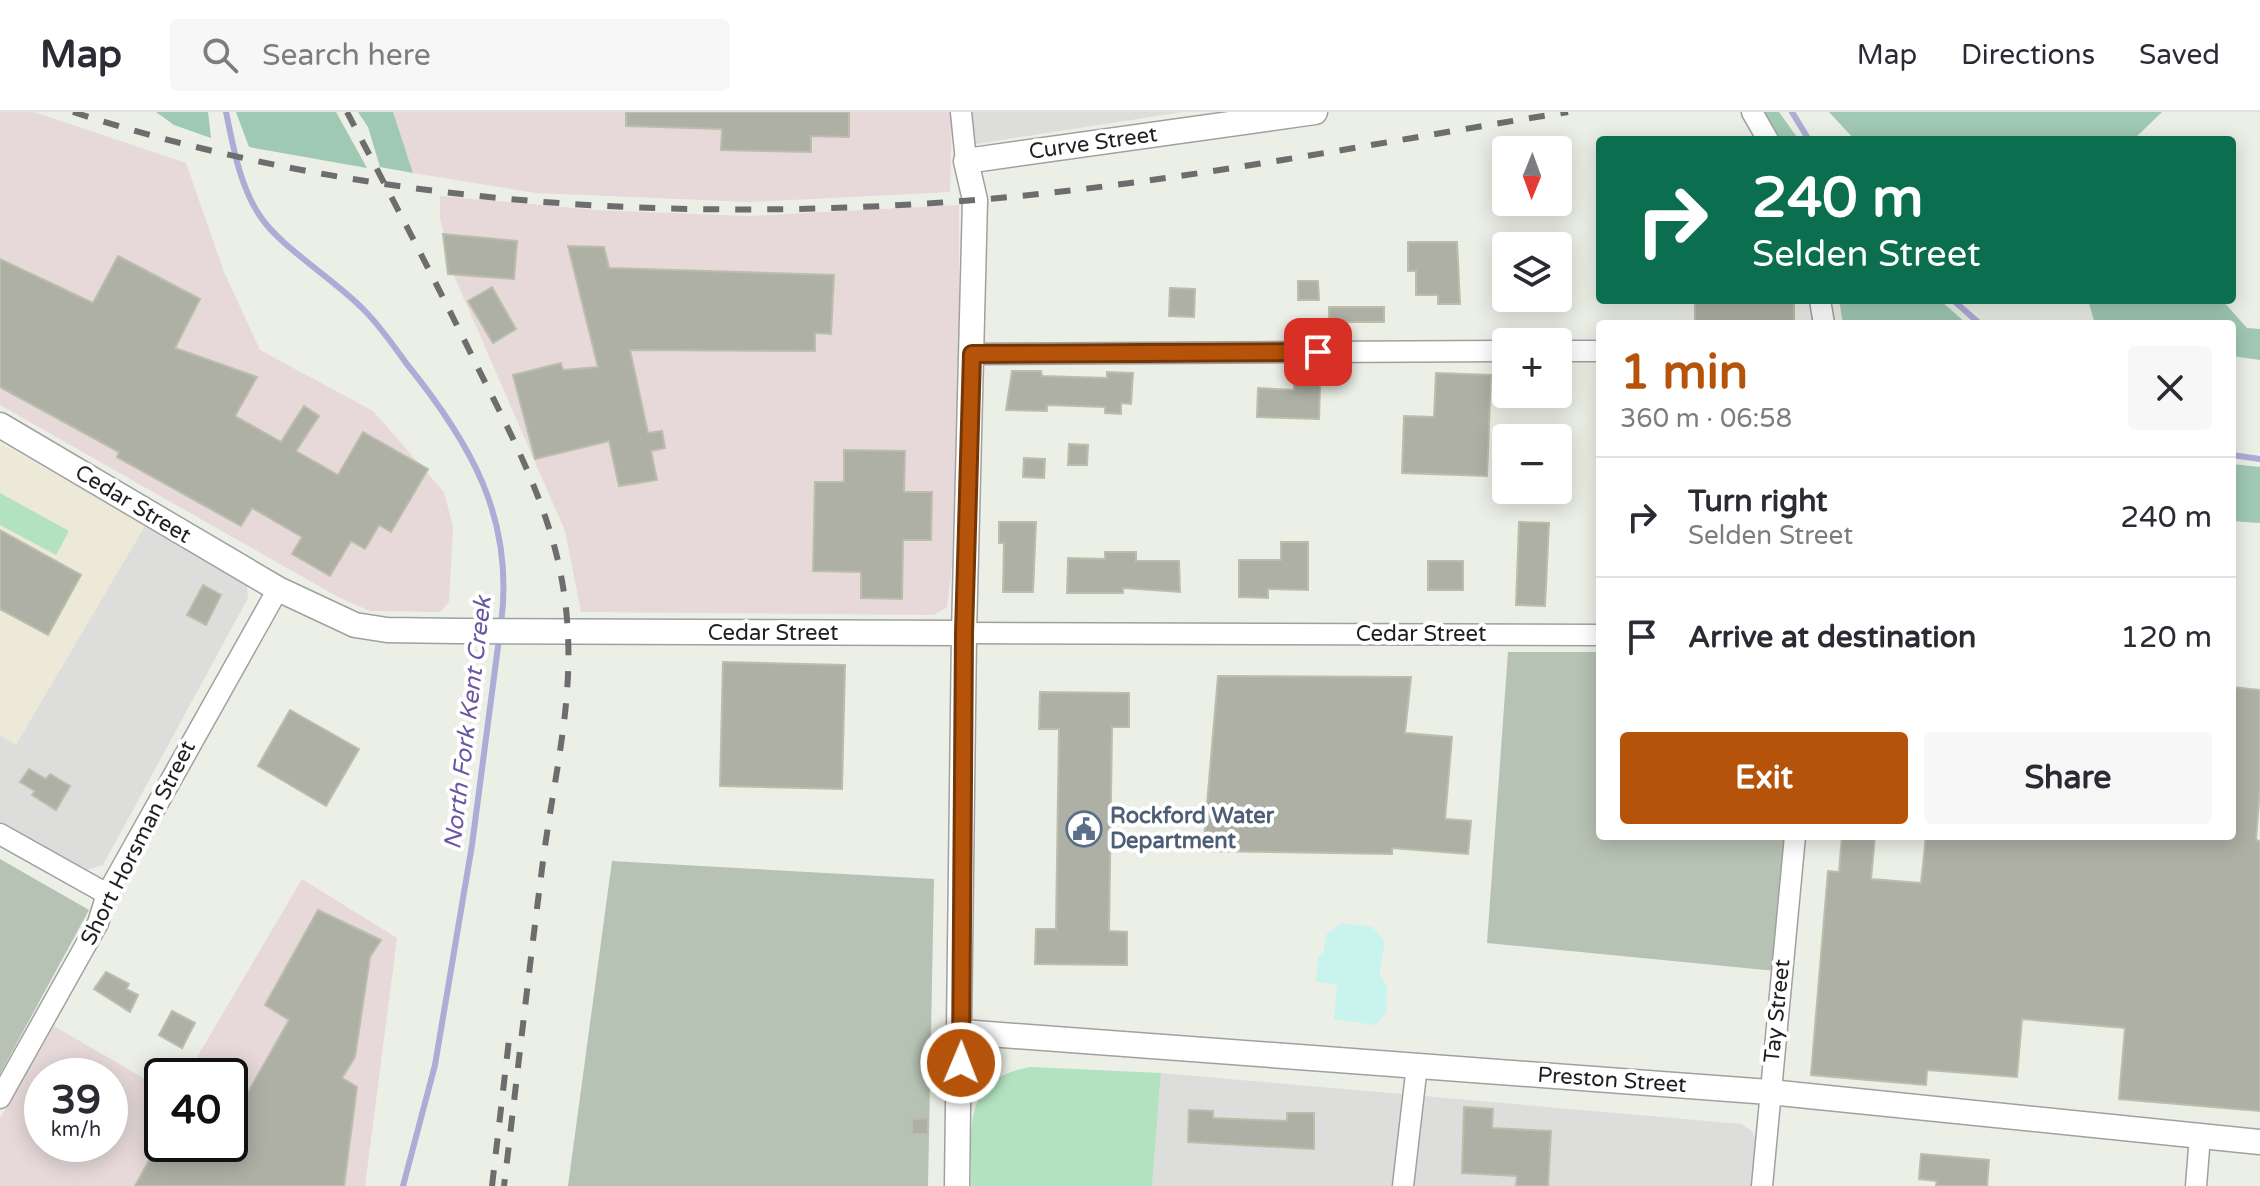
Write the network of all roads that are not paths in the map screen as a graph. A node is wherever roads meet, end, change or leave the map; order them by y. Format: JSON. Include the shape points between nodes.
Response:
{"nodes":[{"id":1,"x":961,"y":112,"type":"edge"},
{"id":2,"x":1315,"y":112,"type":"edge"},
{"id":3,"x":1752,"y":112,"type":"edge"},
{"id":4,"x":1766,"y":136,"type":"edge"},
{"id":5,"x":966,"y":161,"type":"junction"},
{"id":6,"x":1492,"y":351,"type":"edge"},
{"id":7,"x":1572,"y":351,"type":"edge"},
{"id":8,"x":1596,"y":351,"type":"edge"},
{"id":9,"x":972,"y":354,"type":"junction"},
{"id":10,"x":0,"y":425,"type":"edge"},
{"id":11,"x":278,"y":589,"type":"junction"},
{"id":12,"x":964,"y":633,"type":"junction"},
{"id":13,"x":1596,"y":635,"type":"edge"},
{"id":14,"x":0,"y":834,"type":"edge"},
{"id":15,"x":1795,"y":840,"type":"edge"},
{"id":16,"x":107,"y":894,"type":"junction"},
{"id":17,"x":962,"y":1032,"type":"junction"},
{"id":18,"x":1417,"y":1065,"type":"junction"},
{"id":19,"x":1769,"y":1092,"type":"junction"},
{"id":20,"x":0,"y":1098,"type":"edge"},
{"id":21,"x":2200,"y":1136,"type":"junction"},
{"id":22,"x":2260,"y":1142,"type":"edge"},
{"id":23,"x":957,"y":1186,"type":"edge"},
{"id":24,"x":1403,"y":1186,"type":"edge"},
{"id":25,"x":1762,"y":1186,"type":"edge"},
{"id":26,"x":2196,"y":1186,"type":"edge"}],
"edges":[{"from":1,"to":5,"type":"street"},
{"from":2,"to":5,"type":"street","name":"Curve Street"},
{"from":3,"to":4,"type":"street"},
{"from":5,"to":9,"type":"street","via":[[975,200]]},
{"from":6,"to":9,"type":"street"},
{"from":7,"to":8,"type":"street"},
{"from":9,"to":12,"type":"street"},
{"from":10,"to":11,"type":"street","name":"Cedar Street"},
{"from":11,"to":12,"type":"street","name":"Cedar Street","via":[[355,625],[387,630]]},
{"from":11,"to":16,"type":"street","name":"Short Horsman Street"},
{"from":12,"to":13,"type":"street","name":"Cedar Street"},
{"from":12,"to":17,"type":"street"},
{"from":14,"to":16,"type":"street"},
{"from":15,"to":19,"type":"street","name":"Tay Street"},
{"from":16,"to":20,"type":"street","name":"Short Horsman Street","via":[[98,923]]},
{"from":17,"to":18,"type":"street","name":"Preston Street"},
{"from":17,"to":23,"type":"street"},
{"from":18,"to":19,"type":"street","name":"Preston Street"},
{"from":18,"to":24,"type":"street"},
{"from":19,"to":21,"type":"street","name":"Preston Street"},
{"from":19,"to":25,"type":"street","name":"Tay Street"},
{"from":21,"to":22,"type":"street","name":"Preston Street"},
{"from":21,"to":26,"type":"street"}]}
